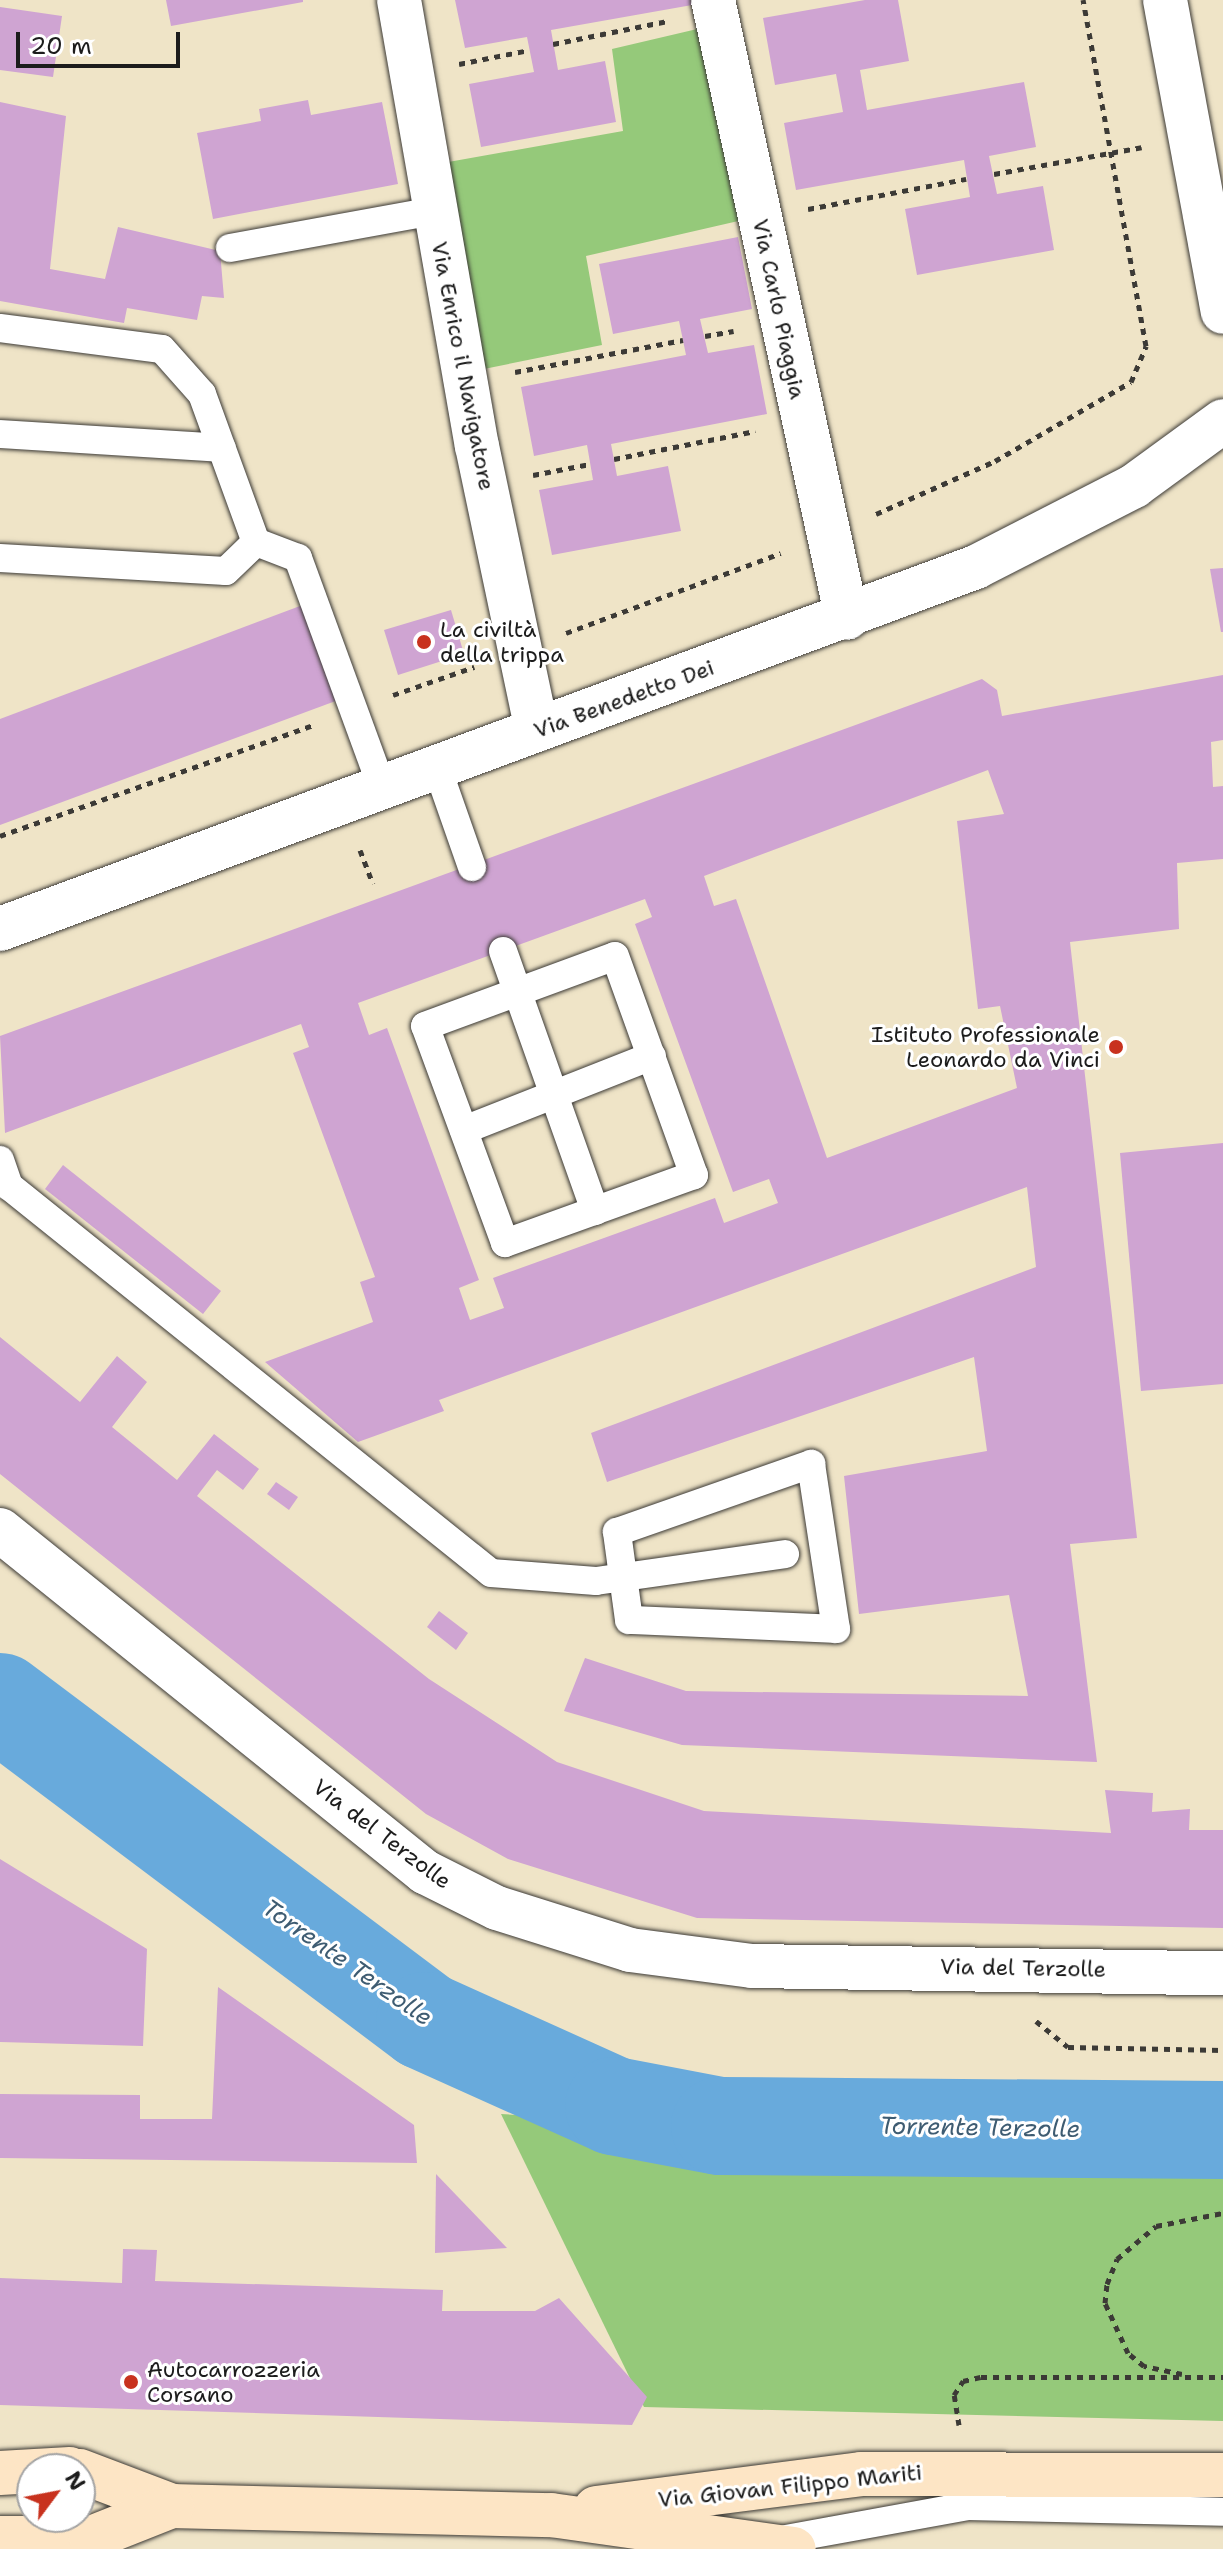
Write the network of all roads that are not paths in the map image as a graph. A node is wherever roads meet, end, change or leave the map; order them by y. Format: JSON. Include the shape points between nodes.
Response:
{"nodes":[{"id":1,"x":399,"y":0,"type":"edge"},
{"id":2,"x":1165,"y":0,"type":"edge"},
{"id":3,"x":714,"y":6,"type":"edge"},
{"id":4,"x":1212,"y":191,"type":"edge"},
{"id":5,"x":434,"y":211,"type":"junction"},
{"id":6,"x":230,"y":248,"type":"dead end"},
{"id":7,"x":1223,"y":312,"type":"edge"},
{"id":8,"x":0,"y":328,"type":"edge"},
{"id":9,"x":1223,"y":421,"type":"edge"},
{"id":10,"x":0,"y":434,"type":"edge"},
{"id":11,"x":222,"y":448,"type":"junction"},
{"id":12,"x":256,"y":542,"type":"junction"},
{"id":13,"x":0,"y":558,"type":"edge"},
{"id":14,"x":847,"y":618,"type":"junction"},
{"id":15,"x":537,"y":730,"type":"junction"},
{"id":16,"x":437,"y":767,"type":"junction"},
{"id":17,"x":382,"y":788,"type":"junction"},
{"id":18,"x":472,"y":867,"type":"dead end"},
{"id":19,"x":0,"y":929,"type":"edge"},
{"id":20,"x":503,"y":951,"type":"dead end"},
{"id":21,"x":518,"y":995,"type":"junction"},
{"id":22,"x":652,"y":1056,"type":"junction"},
{"id":23,"x":554,"y":1094,"type":"junction"},
{"id":24,"x":464,"y":1130,"type":"junction"},
{"id":25,"x":0,"y":1160,"type":"edge"},
{"id":26,"x":595,"y":1211,"type":"junction"},
{"id":27,"x":0,"y":1530,"type":"edge"},
{"id":28,"x":785,"y":1554,"type":"dead end"},
{"id":29,"x":622,"y":1577,"type":"junction"},
{"id":30,"x":1223,"y":1973,"type":"edge"},
{"id":31,"x":1223,"y":2475,"type":"edge"},
{"id":32,"x":96,"y":2477,"type":"edge"},
{"id":33,"x":172,"y":2506,"type":"junction"},
{"id":34,"x":1223,"y":2512,"type":"edge"},
{"id":35,"x":551,"y":2515,"type":"junction"},
{"id":36,"x":0,"y":2538,"type":"edge"},
{"id":37,"x":776,"y":2547,"type":"edge"}],
"edges":[{"from":1,"to":5,"type":"street","name":"Via Enrico il Navigatore"},
{"from":2,"to":4,"type":"street","via":[[1190,138]]},
{"from":3,"to":14,"type":"street","name":"Via Carlo Piaggia"},
{"from":4,"to":7,"type":"street"},
{"from":5,"to":6,"type":"lane"},
{"from":5,"to":15,"type":"street","name":"Via Enrico il Navigatore"},
{"from":8,"to":11,"type":"lane","via":[[162,349],[202,394]]},
{"from":9,"to":14,"type":"street","name":"Via Benedetto Dei","via":[[1094,510]]},
{"from":10,"to":11,"type":"lane"},
{"from":11,"to":12,"type":"lane"},
{"from":12,"to":13,"type":"lane","via":[[226,571]]},
{"from":12,"to":17,"type":"lane","via":[[298,558]]},
{"from":14,"to":15,"type":"street","name":"Via Benedetto Dei"},
{"from":15,"to":16,"type":"street","name":"Via Benedetto Dei"},
{"from":16,"to":17,"type":"street","name":"Via Benedetto Dei"},
{"from":16,"to":18,"type":"lane"},
{"from":17,"to":19,"type":"street","name":"Via Benedetto Dei"},
{"from":20,"to":21,"type":"lane"},
{"from":21,"to":22,"type":"lane","via":[[615,956]]},
{"from":21,"to":23,"type":"lane"},
{"from":21,"to":24,"type":"lane","via":[[425,1026]]},
{"from":22,"to":23,"type":"lane"},
{"from":22,"to":26,"type":"lane","via":[[694,1175]]},
{"from":23,"to":24,"type":"lane"},
{"from":23,"to":26,"type":"lane"},
{"from":24,"to":26,"type":"lane","via":[[505,1243]]},
{"from":25,"to":29,"type":"lane","via":[[9,1186],[491,1573]]},
{"from":27,"to":30,"type":"street","name":"Via del Terzolle","via":[[425,1872],[497,1908],[630,1950],[752,1966]]},
{"from":28,"to":29,"type":"lane"},
{"from":29,"to":29,"type":"lane","via":[[629,1620],[836,1629],[811,1464],[617,1532]]},
{"from":31,"to":35,"type":"main road","name":"Via Giovan Filippo Mariti","via":[[861,2474]]},
{"from":32,"to":33,"type":"main road","name":"Via Giovan Filippo Mariti"},
{"from":33,"to":35,"type":"main road","name":"Via Giovan Filippo Mariti"},
{"from":33,"to":36,"type":"main road","name":"Via Giovan Filippo Mariti","via":[[91,2538]]},
{"from":34,"to":37,"type":"lane","name":"Via Giovan Filippo Mariti","via":[[967,2506]]},
{"from":35,"to":37,"type":"main road","name":"Via Giovan Filippo Mariti"}]}
